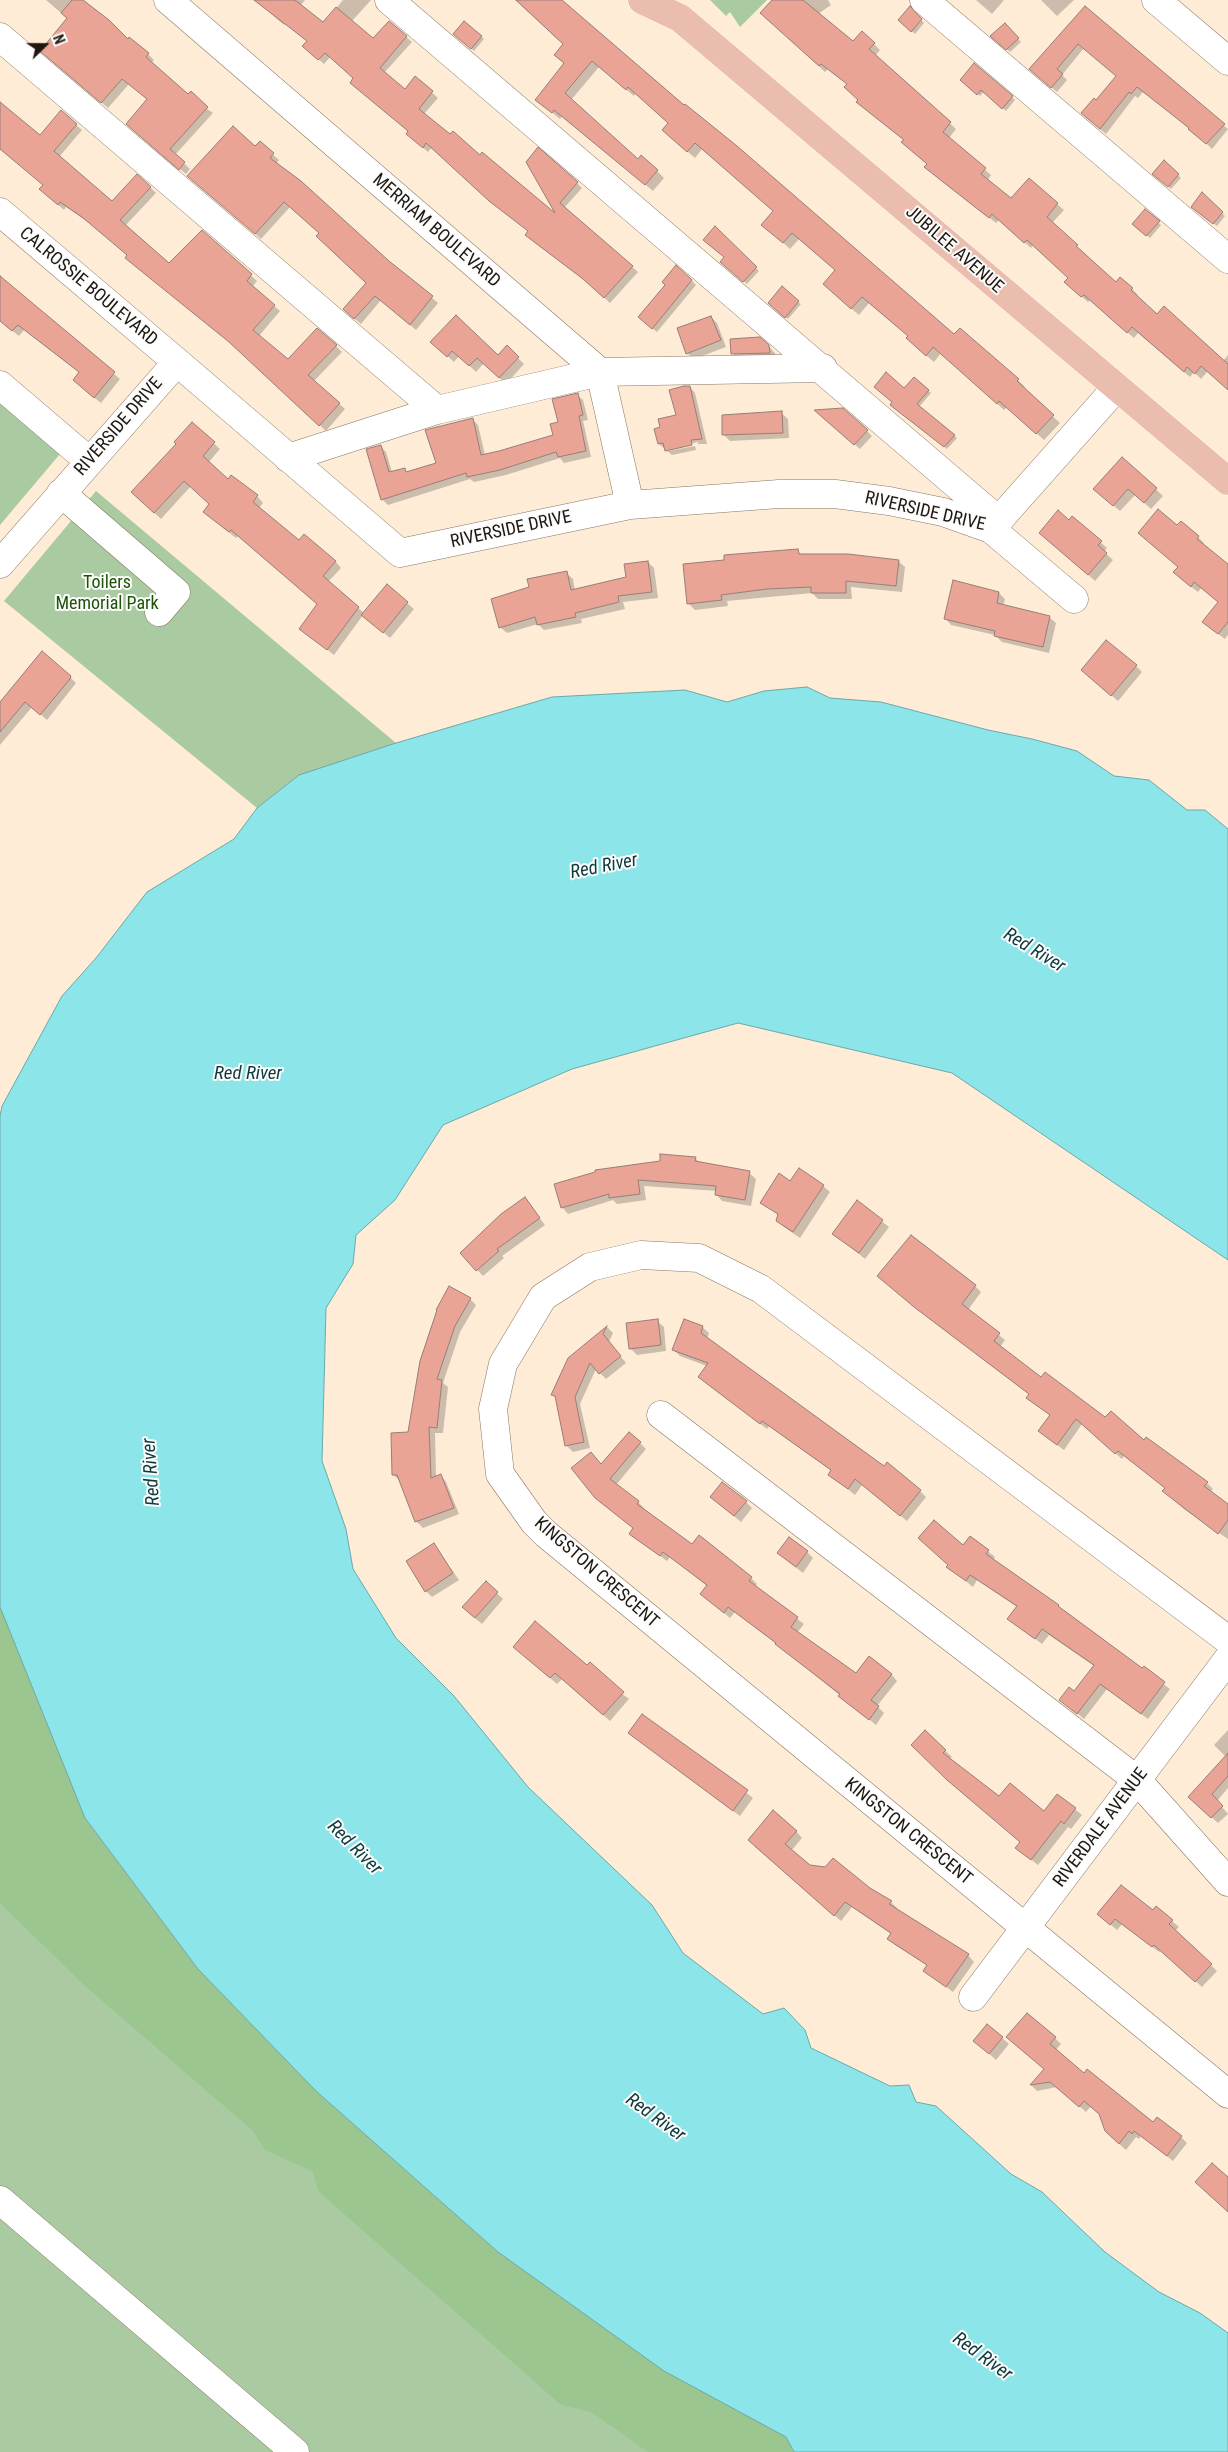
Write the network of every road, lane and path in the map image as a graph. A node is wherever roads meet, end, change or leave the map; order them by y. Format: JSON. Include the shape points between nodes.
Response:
{"nodes":[{"id":1,"x":168,"y":0,"type":"edge"},
{"id":2,"x":388,"y":0,"type":"edge"},
{"id":3,"x":642,"y":0,"type":"edge"},
{"id":4,"x":924,"y":0,"type":"edge"},
{"id":5,"x":1156,"y":0,"type":"edge"},
{"id":6,"x":675,"y":9,"type":"edge"},
{"id":7,"x":0,"y":37,"type":"edge"},
{"id":8,"x":1228,"y":61,"type":"edge"},
{"id":9,"x":0,"y":212,"type":"edge"},
{"id":10,"x":1228,"y":259,"type":"edge"},
{"id":11,"x":177,"y":362,"type":"junction"},
{"id":12,"x":823,"y":368,"type":"junction"},
{"id":13,"x":600,"y":372,"type":"junction"},
{"id":14,"x":0,"y":385,"type":"edge"},
{"id":15,"x":1116,"y":388,"type":"junction"},
{"id":16,"x":437,"y":410,"type":"junction"},
{"id":17,"x":288,"y":458,"type":"junction"},
{"id":18,"x":89,"y":461,"type":"junction"},
{"id":19,"x":1228,"y":481,"type":"edge"},
{"id":20,"x":61,"y":493,"type":"junction"},
{"id":21,"x":630,"y":506,"type":"junction"},
{"id":22,"x":995,"y":525,"type":"junction"},
{"id":23,"x":0,"y":564,"type":"edge"},
{"id":24,"x":1074,"y":599,"type":"dead end"},
{"id":25,"x":159,"y":612,"type":"dead end"},
{"id":26,"x":661,"y":1415,"type":"dead end"},
{"id":27,"x":1228,"y":1640,"type":"edge"},
{"id":28,"x":1228,"y":1658,"type":"edge"},
{"id":29,"x":1137,"y":1780,"type":"junction"},
{"id":30,"x":1228,"y":1882,"type":"edge"},
{"id":31,"x":1025,"y":1928,"type":"junction"},
{"id":32,"x":973,"y":1997,"type":"dead end"},
{"id":33,"x":1228,"y":2094,"type":"edge"},
{"id":34,"x":0,"y":2200,"type":"edge"},
{"id":35,"x":295,"y":2452,"type":"edge"}],
"edges":[{"from":1,"to":13,"type":"street","name":"MERRIAM BOULEVARD"},
{"from":2,"to":12,"type":"street"},
{"from":3,"to":6,"type":"main road","name":"JUBILEE AVENUE"},
{"from":4,"to":10,"type":"street"},
{"from":5,"to":8,"type":"street"},
{"from":6,"to":15,"type":"main road","name":"JUBILEE AVENUE"},
{"from":7,"to":16,"type":"street"},
{"from":9,"to":11,"type":"street","name":"CALROSSIE BOULEVARD"},
{"from":11,"to":17,"type":"street","name":"RIVERSIDE DRIVE"},
{"from":11,"to":18,"type":"street","name":"RIVERSIDE DRIVE"},
{"from":12,"to":13,"type":"street"},
{"from":12,"to":22,"type":"street","via":[[986,512]]},
{"from":13,"to":16,"type":"street"},
{"from":13,"to":21,"type":"street"},
{"from":14,"to":18,"type":"street"},
{"from":15,"to":19,"type":"main road","name":"JUBILEE AVENUE"},
{"from":15,"to":22,"type":"street","name":"RIVERSIDE DRIVE"},
{"from":16,"to":17,"type":"street"},
{"from":17,"to":21,"type":"street","name":"RIVERSIDE DRIVE","via":[[400,553]]},
{"from":18,"to":20,"type":"street","name":"RIVERSIDE DRIVE"},
{"from":20,"to":23,"type":"street","name":"RIVERSIDE DRIVE"},
{"from":20,"to":25,"type":"street","via":[[176,592]]},
{"from":21,"to":22,"type":"street","name":"RIVERSIDE DRIVE","via":[[779,494],[835,494],[889,501]]},
{"from":22,"to":24,"type":"street"},
{"from":26,"to":29,"type":"street"},
{"from":27,"to":31,"type":"street","name":"KINGSTON CRESCENT","via":[[752,1284],[699,1258],[642,1255],[590,1267],[543,1297],[503,1364],[493,1409],[500,1474],[534,1522]]},
{"from":28,"to":29,"type":"street","name":"RIVERDALE AVENUE"},
{"from":29,"to":30,"type":"street"},
{"from":29,"to":31,"type":"street","name":"RIVERDALE AVENUE"},
{"from":31,"to":32,"type":"street","name":"RIVERDALE AVENUE"},
{"from":31,"to":33,"type":"street","name":"KINGSTON CRESCENT"},
{"from":34,"to":35,"type":"street"}]}
